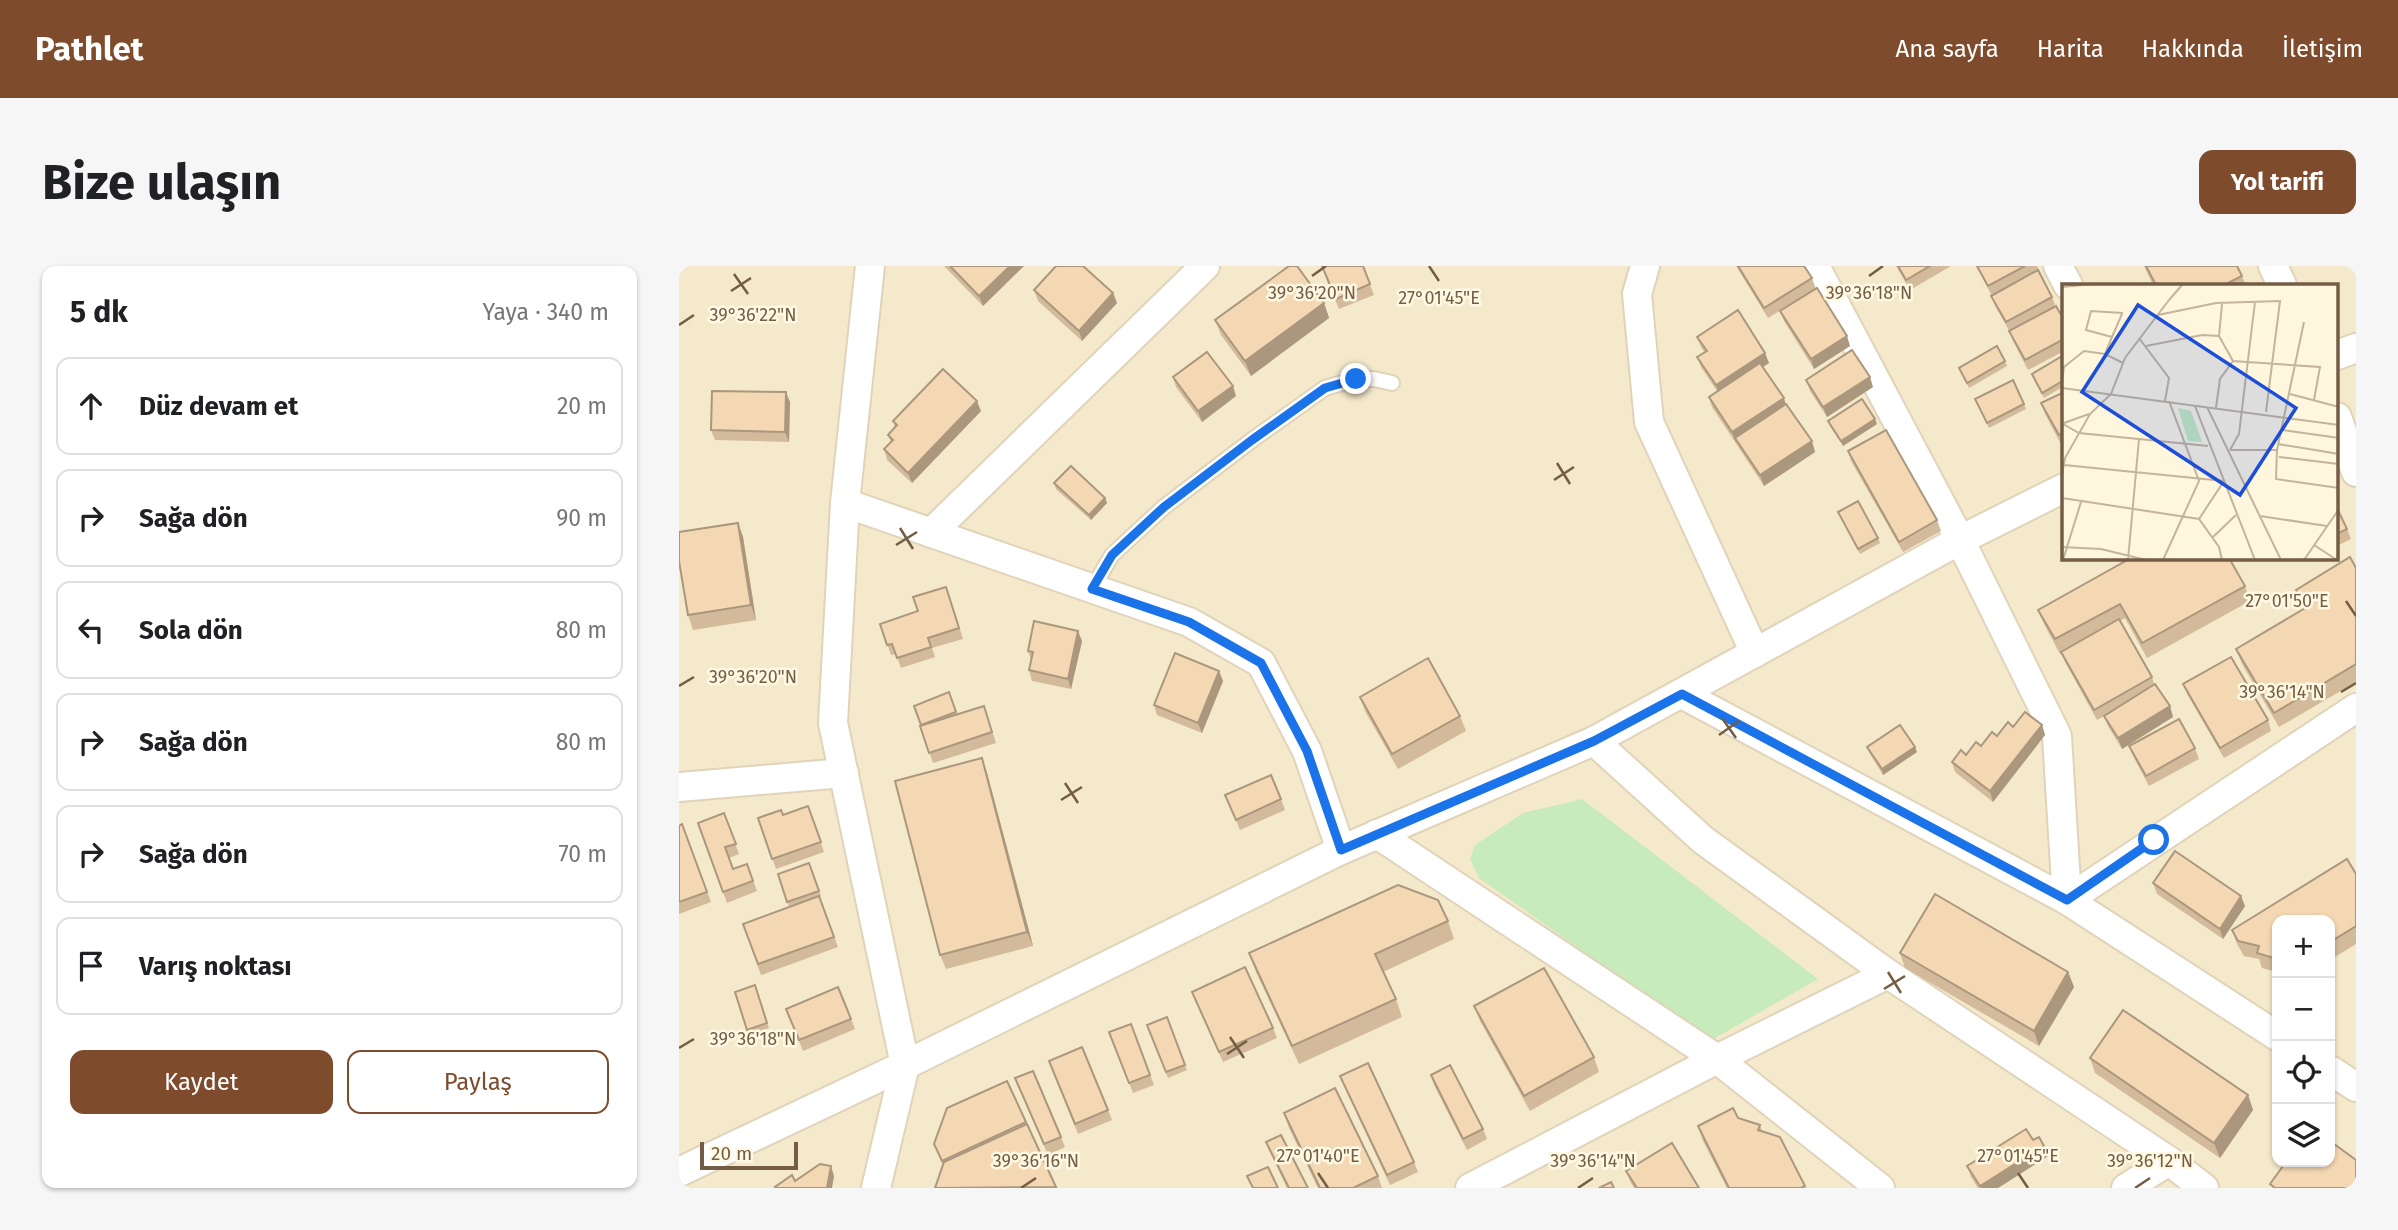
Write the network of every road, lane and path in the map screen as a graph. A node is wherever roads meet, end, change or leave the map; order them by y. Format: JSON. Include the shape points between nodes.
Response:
{"nodes":[{"id":1,"x":870,"y":266,"type":"edge"},
{"id":2,"x":1205,"y":266,"type":"edge"},
{"id":3,"x":1645,"y":266,"type":"edge"},
{"id":4,"x":1815,"y":266,"type":"edge"},
{"id":5,"x":2059,"y":266,"type":"edge"},
{"id":6,"x":2273,"y":266,"type":"edge"},
{"id":7,"x":2068,"y":284,"type":"edge"},
{"id":8,"x":2281,"y":284,"type":"edge"},
{"id":9,"x":2356,"y":348,"type":"edge"},
{"id":10,"x":2339,"y":354,"type":"edge"},
{"id":11,"x":1392,"y":383,"type":"dead end"},
{"id":12,"x":2339,"y":423,"type":"edge"},
{"id":13,"x":2356,"y":472,"type":"edge"},
{"id":14,"x":2062,"y":489,"type":"edge"},
{"id":15,"x":845,"y":503,"type":"junction"},
{"id":16,"x":931,"y":533,"type":"junction"},
{"id":17,"x":1960,"y":540,"type":"junction"},
{"id":18,"x":1092,"y":589,"type":"junction"},
{"id":19,"x":1755,"y":653,"type":"junction"},
{"id":20,"x":1682,"y":694,"type":"junction"},
{"id":21,"x":2356,"y":708,"type":"edge"},
{"id":22,"x":1594,"y":741,"type":"junction"},
{"id":23,"x":844,"y":773,"type":"junction"},
{"id":24,"x":679,"y":787,"type":"edge"},
{"id":25,"x":1377,"y":834,"type":"junction"},
{"id":26,"x":1341,"y":850,"type":"junction"},
{"id":27,"x":2067,"y":900,"type":"junction"},
{"id":28,"x":1888,"y":974,"type":"junction"},
{"id":29,"x":2272,"y":1034,"type":"edge"},
{"id":30,"x":1717,"y":1059,"type":"junction"},
{"id":31,"x":905,"y":1065,"type":"junction"},
{"id":32,"x":2335,"y":1073,"type":"edge"},
{"id":33,"x":2356,"y":1087,"type":"edge"},
{"id":34,"x":679,"y":1172,"type":"edge"},
{"id":35,"x":2169,"y":1174,"type":"edge"},
{"id":36,"x":876,"y":1188,"type":"edge"},
{"id":37,"x":1470,"y":1188,"type":"edge"},
{"id":38,"x":1880,"y":1188,"type":"edge"},
{"id":39,"x":2126,"y":1188,"type":"edge"},
{"id":40,"x":2204,"y":1188,"type":"edge"}],
"edges":[{"from":1,"to":15,"type":"street"},
{"from":2,"to":16,"type":"street"},
{"from":3,"to":19,"type":"street","via":[[1637,295],[1649,422]]},
{"from":4,"to":17,"type":"street"},
{"from":5,"to":7,"type":"street"},
{"from":6,"to":8,"type":"street"},
{"from":9,"to":10,"type":"street"},
{"from":11,"to":18,"type":"lane","via":[[1356,379],[1325,388],[1164,507],[1112,555]]},
{"from":12,"to":13,"type":"street"},
{"from":14,"to":17,"type":"street"},
{"from":15,"to":16,"type":"street"},
{"from":15,"to":23,"type":"street","via":[[833,723]]},
{"from":16,"to":18,"type":"street"},
{"from":17,"to":19,"type":"street"},
{"from":17,"to":27,"type":"street","via":[[2057,736]]},
{"from":18,"to":26,"type":"street","via":[[1189,622],[1261,663],[1307,751]]},
{"from":19,"to":20,"type":"street"},
{"from":20,"to":22,"type":"street"},
{"from":20,"to":27,"type":"street"},
{"from":21,"to":27,"type":"street"},
{"from":22,"to":25,"type":"street"},
{"from":22,"to":28,"type":"street","via":[[1703,840]]},
{"from":23,"to":24,"type":"street"},
{"from":23,"to":31,"type":"street"},
{"from":25,"to":26,"type":"street"},
{"from":25,"to":30,"type":"street"},
{"from":26,"to":31,"type":"street"},
{"from":27,"to":29,"type":"street"},
{"from":28,"to":30,"type":"street"},
{"from":28,"to":35,"type":"street"},
{"from":30,"to":37,"type":"street"},
{"from":30,"to":38,"type":"street"},
{"from":31,"to":34,"type":"street"},
{"from":31,"to":36,"type":"street"},
{"from":32,"to":33,"type":"street"},
{"from":35,"to":39,"type":"street"},
{"from":35,"to":40,"type":"street"}]}
